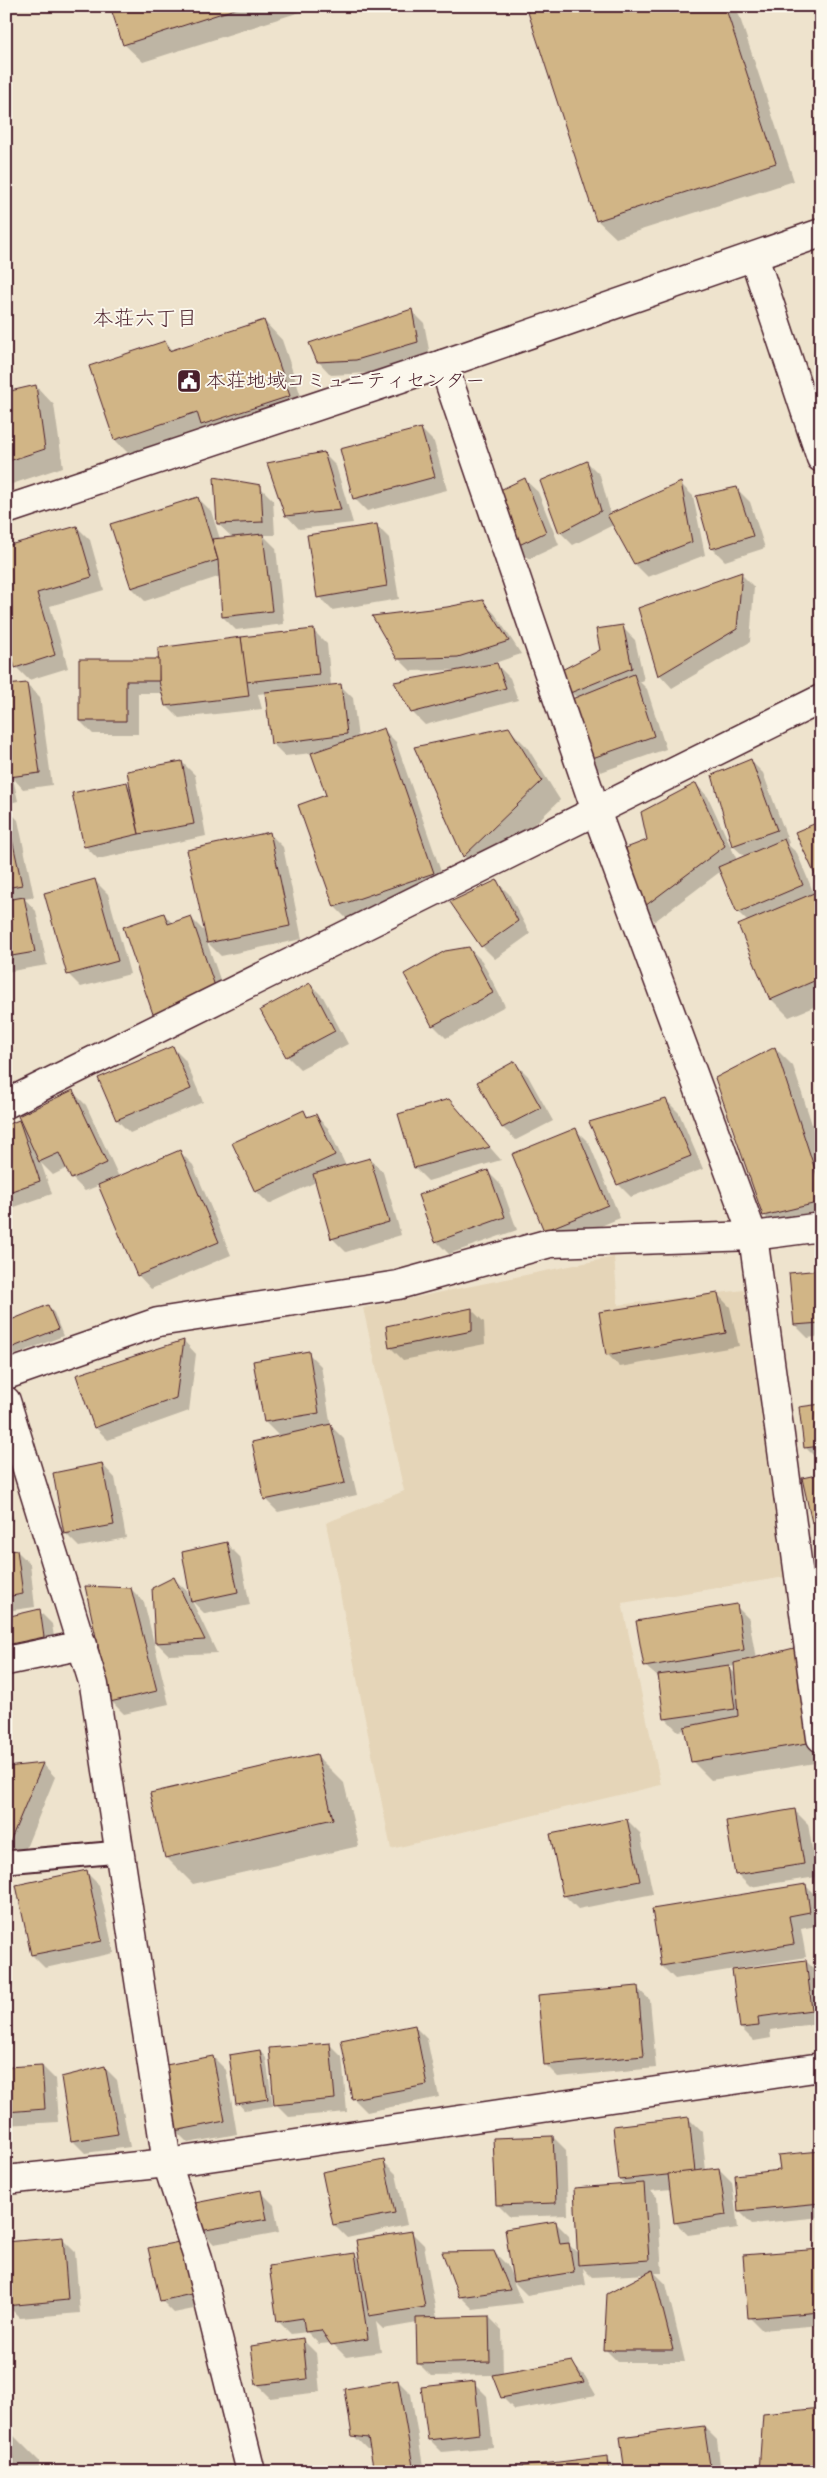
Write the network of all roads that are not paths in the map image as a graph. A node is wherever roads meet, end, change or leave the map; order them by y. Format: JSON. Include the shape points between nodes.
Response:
{"nodes":[{"id":1,"x":821,"y":233,"type":"edge"},
{"id":2,"x":754,"y":257,"type":"junction"},
{"id":3,"x":443,"y":364,"type":"junction"},
{"id":4,"x":821,"y":458,"type":"edge"},
{"id":5,"x":6,"y":510,"type":"edge"},
{"id":6,"x":821,"y":699,"type":"edge"},
{"id":7,"x":596,"y":811,"type":"junction"},
{"id":8,"x":6,"y":1104,"type":"edge"},
{"id":9,"x":821,"y":1227,"type":"edge"},
{"id":10,"x":753,"y":1236,"type":"junction"},
{"id":11,"x":6,"y":1375,"type":"edge"},
{"id":12,"x":6,"y":1401,"type":"edge"},
{"id":13,"x":83,"y":1645,"type":"junction"},
{"id":14,"x":6,"y":1661,"type":"edge"},
{"id":15,"x":821,"y":1738,"type":"edge"},
{"id":16,"x":119,"y":1852,"type":"junction"},
{"id":17,"x":6,"y":1862,"type":"edge"},
{"id":18,"x":821,"y":2067,"type":"edge"},
{"id":19,"x":168,"y":2163,"type":"junction"},
{"id":20,"x":6,"y":2180,"type":"edge"},
{"id":21,"x":251,"y":2472,"type":"edge"}],
"edges":[{"from":1,"to":2,"type":"street"},
{"from":2,"to":3,"type":"street"},
{"from":2,"to":4,"type":"street"},
{"from":3,"to":5,"type":"street"},
{"from":3,"to":7,"type":"street"},
{"from":6,"to":7,"type":"street"},
{"from":7,"to":8,"type":"street"},
{"from":7,"to":10,"type":"street"},
{"from":9,"to":10,"type":"street"},
{"from":10,"to":11,"type":"street","via":[[550,1244],[398,1285],[158,1322]]},
{"from":10,"to":15,"type":"street"},
{"from":12,"to":13,"type":"street"},
{"from":13,"to":14,"type":"street"},
{"from":13,"to":16,"type":"street","via":[[94,1685]]},
{"from":16,"to":17,"type":"lane"},
{"from":16,"to":19,"type":"street"},
{"from":18,"to":19,"type":"street"},
{"from":19,"to":20,"type":"street"},
{"from":19,"to":21,"type":"street","via":[[198,2258]]}]}
